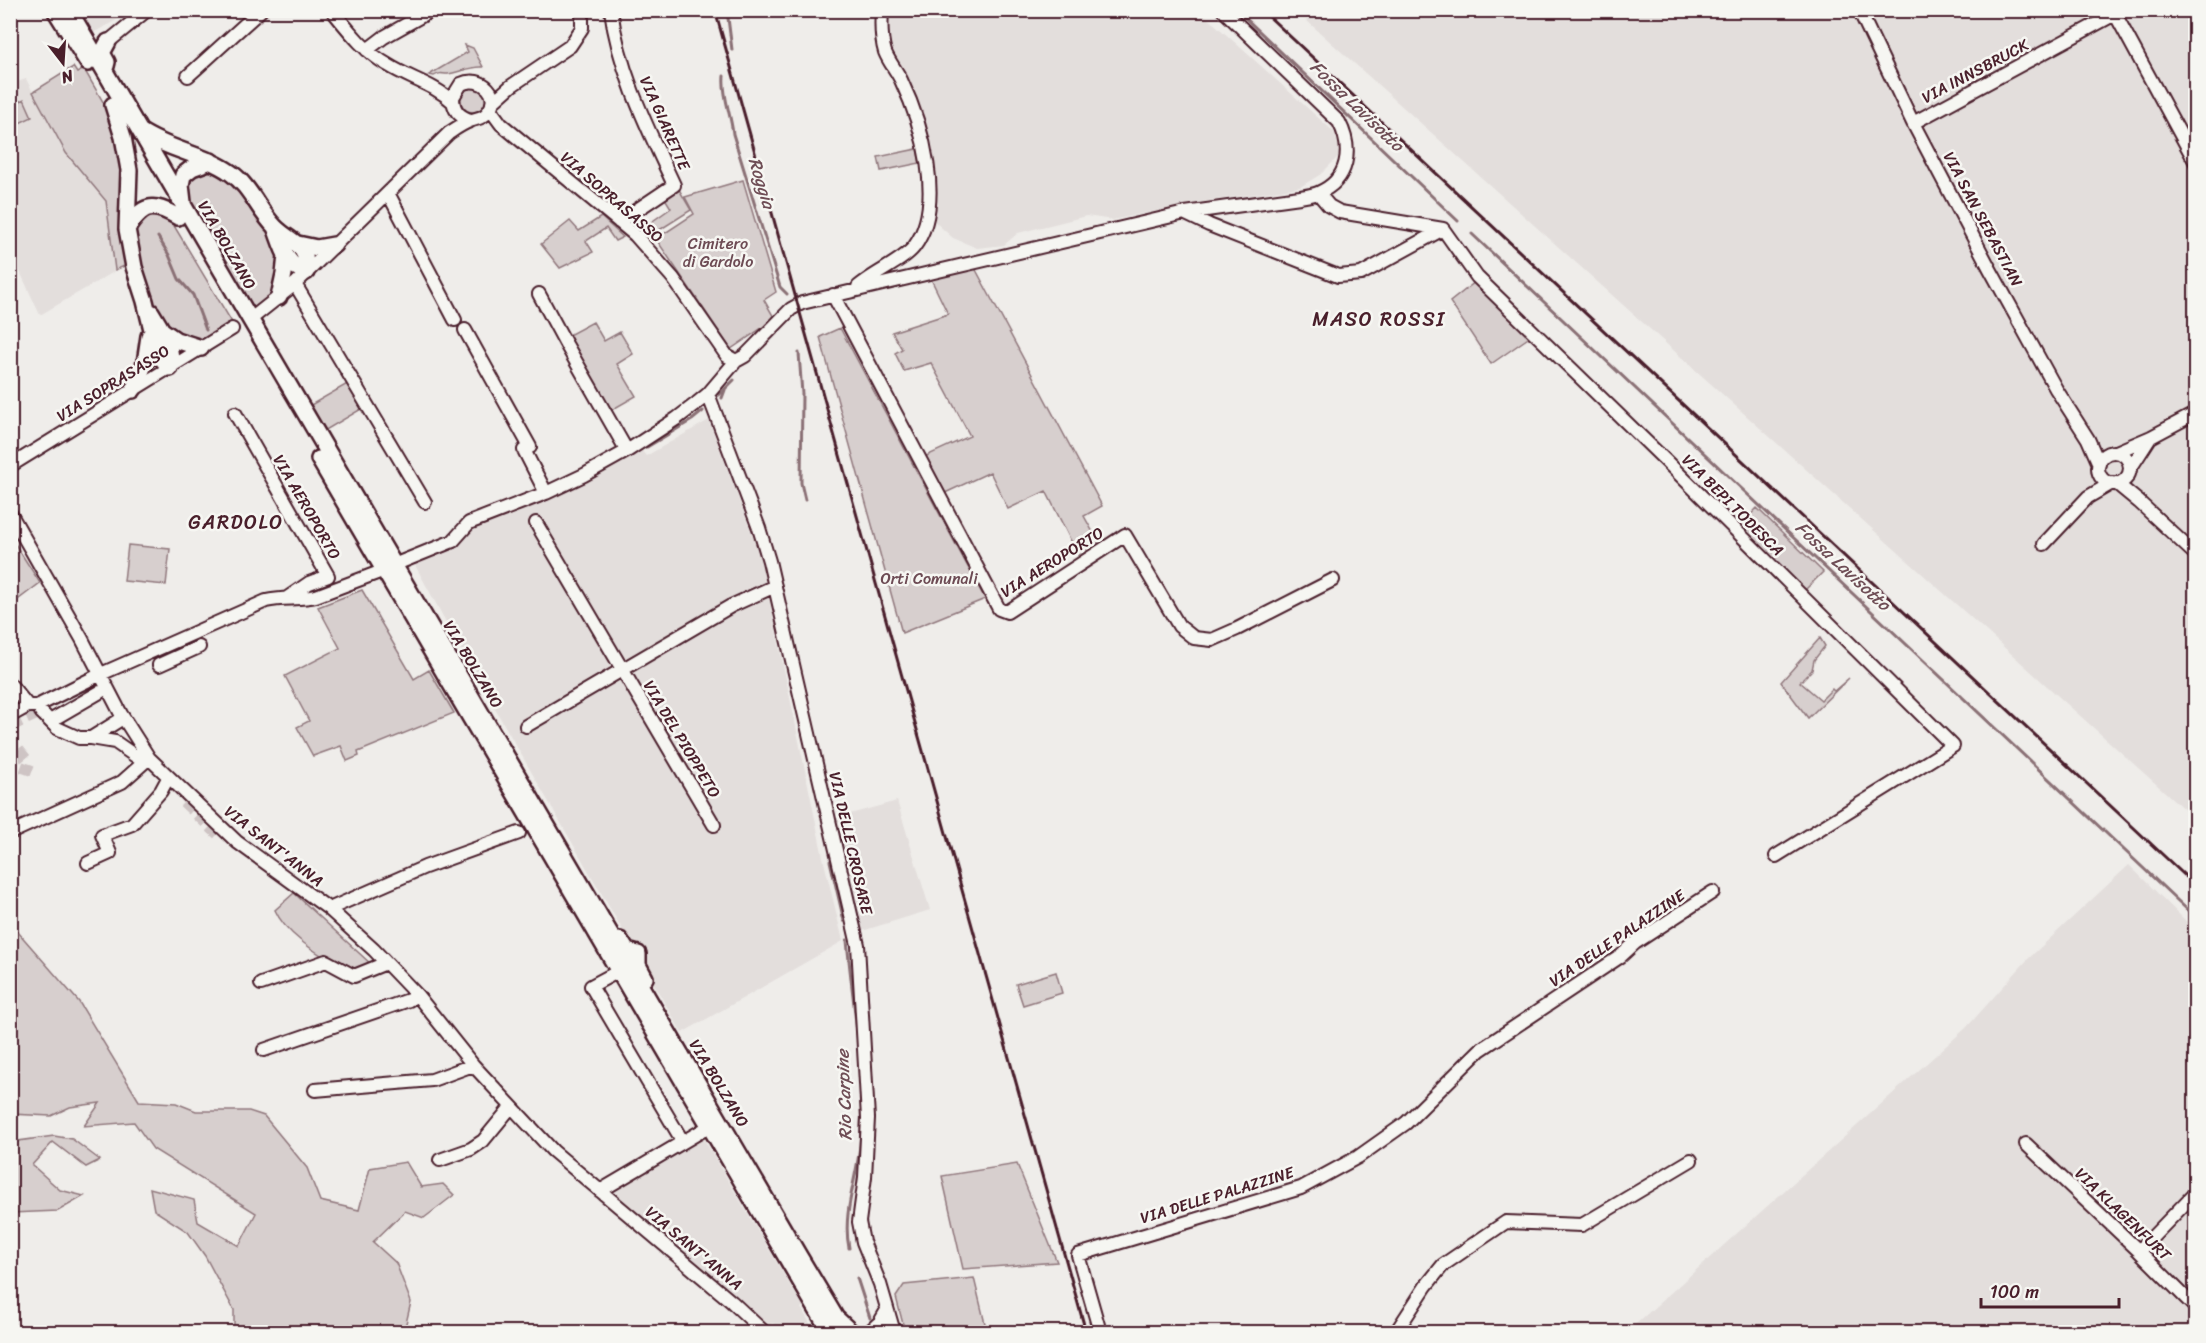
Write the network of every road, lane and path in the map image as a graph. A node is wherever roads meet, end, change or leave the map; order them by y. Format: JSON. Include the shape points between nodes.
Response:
{"nodes":[{"id":1,"x":55,"y":10,"type":"edge"},
{"id":2,"x":69,"y":10,"type":"edge"},
{"id":3,"x":147,"y":10,"type":"edge"},
{"id":4,"x":261,"y":10,"type":"edge"},
{"id":5,"x":332,"y":10,"type":"edge"},
{"id":6,"x":432,"y":10,"type":"edge"},
{"id":7,"x":582,"y":10,"type":"edge"},
{"id":8,"x":611,"y":10,"type":"edge"},
{"id":9,"x":882,"y":10,"type":"edge"},
{"id":10,"x":1222,"y":10,"type":"edge"},
{"id":11,"x":1859,"y":10,"type":"edge"},
{"id":12,"x":2114,"y":12,"type":"edge"},
{"id":13,"x":83,"y":36,"type":"junction"},
{"id":14,"x":108,"y":42,"type":"junction"},
{"id":15,"x":367,"y":50,"type":"junction"},
{"id":16,"x":105,"y":73,"type":"junction"},
{"id":17,"x":188,"y":76,"type":"dead end"},
{"id":18,"x":461,"y":84,"type":"junction"},
{"id":19,"x":431,"y":85,"type":"junction"},
{"id":20,"x":486,"y":85,"type":"junction"},
{"id":21,"x":511,"y":86,"type":"junction"},
{"id":22,"x":114,"y":105,"type":"junction"},
{"id":23,"x":455,"y":107,"type":"junction"},
{"id":24,"x":484,"y":112,"type":"junction"},
{"id":25,"x":1913,"y":123,"type":"junction"},
{"id":26,"x":139,"y":131,"type":"junction"},
{"id":27,"x":449,"y":133,"type":"junction"},
{"id":28,"x":211,"y":161,"type":"junction"},
{"id":29,"x":2196,"y":163,"type":"edge"},
{"id":30,"x":388,"y":193,"type":"junction"},
{"id":31,"x":1318,"y":193,"type":"junction"},
{"id":32,"x":1185,"y":213,"type":"junction"},
{"id":33,"x":182,"y":215,"type":"junction"},
{"id":34,"x":619,"y":222,"type":"junction"},
{"id":35,"x":275,"y":227,"type":"junction"},
{"id":36,"x":127,"y":229,"type":"junction"},
{"id":37,"x":1443,"y":229,"type":"junction"},
{"id":38,"x":298,"y":244,"type":"junction"},
{"id":39,"x":334,"y":244,"type":"junction"},
{"id":40,"x":286,"y":255,"type":"junction"},
{"id":41,"x":306,"y":272,"type":"junction"},
{"id":42,"x":295,"y":284,"type":"junction"},
{"id":43,"x":855,"y":290,"type":"junction"},
{"id":44,"x":539,"y":294,"type":"dead end"},
{"id":45,"x":833,"y":296,"type":"junction"},
{"id":46,"x":279,"y":297,"type":"junction"},
{"id":47,"x":256,"y":315,"type":"dead end"},
{"id":48,"x":455,"y":320,"type":"dead end"},
{"id":49,"x":156,"y":327,"type":"junction"},
{"id":50,"x":232,"y":329,"type":"dead end"},
{"id":51,"x":465,"y":330,"type":"dead end"},
{"id":52,"x":201,"y":348,"type":"junction"},
{"id":53,"x":736,"y":361,"type":"junction"},
{"id":54,"x":170,"y":368,"type":"junction"},
{"id":55,"x":133,"y":390,"type":"junction"},
{"id":56,"x":708,"y":394,"type":"junction"},
{"id":57,"x":2196,"y":413,"type":"edge"},
{"id":58,"x":235,"y":414,"type":"dead end"},
{"id":59,"x":2151,"y":437,"type":"junction"},
{"id":60,"x":2088,"y":439,"type":"junction"},
{"id":61,"x":627,"y":451,"type":"junction"},
{"id":62,"x":2113,"y":452,"type":"junction"},
{"id":63,"x":10,"y":466,"type":"edge"},
{"id":64,"x":2098,"y":467,"type":"junction"},
{"id":65,"x":2130,"y":471,"type":"junction"},
{"id":66,"x":2114,"y":483,"type":"junction"},
{"id":67,"x":546,"y":493,"type":"junction"},
{"id":68,"x":2088,"y":497,"type":"junction"},
{"id":69,"x":425,"y":502,"type":"dead end"},
{"id":70,"x":2139,"y":502,"type":"junction"},
{"id":71,"x":10,"y":513,"type":"edge"},
{"id":72,"x":536,"y":523,"type":"dead end"},
{"id":73,"x":10,"y":526,"type":"edge"},
{"id":74,"x":26,"y":541,"type":"junction"},
{"id":75,"x":2044,"y":544,"type":"dead end"},
{"id":76,"x":2196,"y":555,"type":"edge"},
{"id":77,"x":401,"y":562,"type":"dead end"},
{"id":78,"x":377,"y":573,"type":"dead end"},
{"id":79,"x":1333,"y":580,"type":"dead end"},
{"id":80,"x":775,"y":586,"type":"junction"},
{"id":81,"x":287,"y":598,"type":"junction"},
{"id":82,"x":199,"y":647,"type":"dead end"},
{"id":83,"x":159,"y":664,"type":"dead end"},
{"id":84,"x":622,"y":670,"type":"junction"},
{"id":85,"x":101,"y":674,"type":"junction"},
{"id":86,"x":10,"y":684,"type":"edge"},
{"id":87,"x":100,"y":692,"type":"dead end"},
{"id":88,"x":28,"y":706,"type":"junction"},
{"id":89,"x":10,"y":716,"type":"edge"},
{"id":90,"x":123,"y":718,"type":"junction"},
{"id":91,"x":526,"y":726,"type":"dead end"},
{"id":92,"x":91,"y":738,"type":"junction"},
{"id":93,"x":145,"y":759,"type":"junction"},
{"id":94,"x":168,"y":778,"type":"junction"},
{"id":95,"x":714,"y":825,"type":"dead end"},
{"id":96,"x":10,"y":833,"type":"edge"},
{"id":97,"x":519,"y":833,"type":"dead end"},
{"id":98,"x":1776,"y":856,"type":"dead end"},
{"id":99,"x":88,"y":863,"type":"dead end"},
{"id":100,"x":1713,"y":892,"type":"dead end"},
{"id":101,"x":329,"y":909,"type":"junction"},
{"id":102,"x":386,"y":963,"type":"junction"},
{"id":103,"x":619,"y":971,"type":"junction"},
{"id":104,"x":261,"y":984,"type":"dead end"},
{"id":105,"x":417,"y":995,"type":"junction"},
{"id":106,"x":264,"y":1050,"type":"dead end"},
{"id":107,"x":473,"y":1065,"type":"junction"},
{"id":108,"x":315,"y":1090,"type":"dead end"},
{"id":109,"x":512,"y":1107,"type":"junction"},
{"id":110,"x":710,"y":1126,"type":"junction"},
{"id":111,"x":683,"y":1142,"type":"junction"},
{"id":112,"x":2026,"y":1144,"type":"dead end"},
{"id":113,"x":440,"y":1160,"type":"dead end"},
{"id":114,"x":1691,"y":1160,"type":"dead end"},
{"id":115,"x":600,"y":1191,"type":"junction"},
{"id":116,"x":2196,"y":1192,"type":"edge"},
{"id":117,"x":761,"y":1213,"type":"junction"},
{"id":118,"x":2139,"y":1251,"type":"junction"},
{"id":119,"x":788,"y":1281,"type":"dead end"},
{"id":120,"x":2196,"y":1308,"type":"edge"},
{"id":121,"x":887,"y":1310,"type":"junction"},
{"id":122,"x":764,"y":1332,"type":"edge"},
{"id":123,"x":827,"y":1332,"type":"edge"},
{"id":124,"x":851,"y":1332,"type":"edge"},
{"id":125,"x":869,"y":1332,"type":"edge"},
{"id":126,"x":894,"y":1332,"type":"edge"},
{"id":127,"x":1100,"y":1332,"type":"edge"},
{"id":128,"x":1396,"y":1332,"type":"edge"}],
"edges":[{"from":1,"to":22,"type":"main road","name":"VIA BOLZANO"},
{"from":2,"to":13,"type":"main road","name":"VIA BOLZANO"},
{"from":3,"to":14,"type":"street"},
{"from":4,"to":17,"type":"street"},
{"from":5,"to":15,"type":"street"},
{"from":6,"to":15,"type":"street"},
{"from":7,"to":21,"type":"street","via":[[582,28],[570,46]]},
{"from":8,"to":34,"type":"street","name":"VIA GIARETTE","via":[[612,32],[627,79],[674,185]]},
{"from":9,"to":43,"type":"street","via":[[885,51],[901,81],[927,154],[928,221],[913,248]]},
{"from":10,"to":31,"type":"street","via":[[1339,122],[1348,158],[1329,186]]},
{"from":11,"to":25,"type":"street","name":"VIA SAN SEBASTIAN"},
{"from":12,"to":25,"type":"street","name":"VIA INNSBRUCK"},
{"from":12,"to":29,"type":"street","name":"VIA INNSBRUCK"},
{"from":13,"to":14,"type":"main road","via":[[101,44]]},
{"from":13,"to":16,"type":"main road","name":"VIA BOLZANO"},
{"from":14,"to":16,"type":"main road","via":[[102,53]]},
{"from":15,"to":19,"type":"street","via":[[390,66]]},
{"from":16,"to":26,"type":"main road","name":"VIA BOLZANO"},
{"from":18,"to":19,"type":"street"},
{"from":18,"to":20,"type":"street","via":[[474,80]]},
{"from":18,"to":23,"type":"street","via":[[454,92]]},
{"from":19,"to":23,"type":"street","name":"VIA SOPRASASSO"},
{"from":20,"to":21,"type":"street"},
{"from":20,"to":24,"type":"street","name":"VIA SOPRASASSO","via":[[492,96]]},
{"from":21,"to":24,"type":"street"},
{"from":22,"to":33,"type":"main road","name":"VIA BOLZANO"},
{"from":22,"to":36,"type":"main road","via":[[129,170]]},
{"from":23,"to":24,"type":"street","name":"VIA SOPRASASSO","via":[[464,118]]},
{"from":23,"to":27,"type":"street"},
{"from":24,"to":27,"type":"street"},
{"from":24,"to":34,"type":"street","name":"VIA SOPRASASSO"},
{"from":25,"to":60,"type":"street","name":"VIA SAN SEBASTIAN","via":[[2056,389]]},
{"from":26,"to":28,"type":"main road","via":[[186,154]]},
{"from":26,"to":33,"type":"main road","name":"VIA BOLZANO"},
{"from":27,"to":30,"type":"street"},
{"from":28,"to":33,"type":"main road","via":[[183,175]]},
{"from":28,"to":35,"type":"main road","via":[[234,174]]},
{"from":30,"to":39,"type":"street"},
{"from":30,"to":48,"type":"street"},
{"from":31,"to":32,"type":"street"},
{"from":31,"to":37,"type":"street","via":[[1340,212]]},
{"from":32,"to":37,"type":"street","via":[[1338,276],[1361,274]]},
{"from":32,"to":43,"type":"street"},
{"from":33,"to":36,"type":"main road","via":[[153,207],[144,209]]},
{"from":33,"to":103,"type":"main road","name":"VIA BOLZANO"},
{"from":33,"to":124,"type":"main road","name":"VIA BOLZANO","via":[[585,889],[594,895],[627,951],[638,954],[638,965],[670,1022],[675,1046],[836,1318]]},
{"from":34,"to":53,"type":"street","name":"VIA SOPRASASSO","via":[[673,278],[727,356]]},
{"from":35,"to":38,"type":"main road"},
{"from":35,"to":40,"type":"main road"},
{"from":36,"to":49,"type":"main road","via":[[134,267]]},
{"from":37,"to":98,"type":"street","name":"VIA BEPI TODESCA","via":[[1477,277],[1953,746]]},
{"from":38,"to":39,"type":"main road","via":[[317,248]]},
{"from":38,"to":41,"type":"main road","via":[[307,259]]},
{"from":39,"to":41,"type":"street"},
{"from":40,"to":41,"type":"main road","via":[[292,266]]},
{"from":40,"to":46,"type":"main road"},
{"from":41,"to":42,"type":"street"},
{"from":42,"to":46,"type":"street"},
{"from":42,"to":69,"type":"street"},
{"from":43,"to":45,"type":"street"},
{"from":44,"to":61,"type":"street"},
{"from":45,"to":53,"type":"street","via":[[797,305]]},
{"from":45,"to":79,"type":"street","name":"VIA AEROPORTO","via":[[999,609],[1007,612],[1125,535],[1179,626],[1194,639],[1212,640],[1229,633]]},
{"from":46,"to":47,"type":"street"},
{"from":49,"to":52,"type":"main road","via":[[176,340]]},
{"from":49,"to":54,"type":"main road","via":[[158,354]]},
{"from":49,"to":55,"type":"main road"},
{"from":50,"to":52,"type":"street","name":"VIA SOPRASASSO"},
{"from":51,"to":67,"type":"street","via":[[530,447],[524,450]]},
{"from":52,"to":54,"type":"street","name":"VIA SOPRASASSO"},
{"from":53,"to":56,"type":"street"},
{"from":54,"to":55,"type":"street","name":"VIA SOPRASASSO"},
{"from":55,"to":63,"type":"street","name":"VIA SOPRASASSO"},
{"from":56,"to":61,"type":"street"},
{"from":56,"to":80,"type":"street","name":"VIA DELLE CROSARE","via":[[759,528]]},
{"from":57,"to":59,"type":"street"},
{"from":58,"to":81,"type":"street","name":"VIA AEROPORTO","via":[[328,576]]},
{"from":59,"to":62,"type":"street"},
{"from":59,"to":65,"type":"street"},
{"from":60,"to":62,"type":"street","name":"VIA SAN SEBASTIAN"},
{"from":60,"to":64,"type":"street","name":"VIA SAN SEBASTIAN"},
{"from":61,"to":67,"type":"street"},
{"from":62,"to":64,"type":"street","via":[[2103,456]]},
{"from":62,"to":65,"type":"street","name":"VIA SAN SEBASTIAN","via":[[2128,460]]},
{"from":64,"to":66,"type":"street","name":"VIA SAN SEBASTIAN","via":[[2103,479]]},
{"from":64,"to":68,"type":"street"},
{"from":65,"to":66,"type":"street","via":[[2124,480]]},
{"from":65,"to":70,"type":"street","name":"VIA SAN SEBASTIAN"},
{"from":66,"to":68,"type":"street"},
{"from":66,"to":70,"type":"street","name":"VIA SAN SEBASTIAN"},
{"from":67,"to":77,"type":"street","via":[[470,523],[453,541]]},
{"from":68,"to":75,"type":"street"},
{"from":70,"to":76,"type":"street","name":"VIA SAN SEBASTIAN"},
{"from":71,"to":74,"type":"street"},
{"from":72,"to":84,"type":"street","name":"VIA DEL PIOPPETO"},
{"from":73,"to":74,"type":"street"},
{"from":74,"to":85,"type":"street"},
{"from":78,"to":81,"type":"street","name":"VIA AEROPORTO","via":[[316,596]]},
{"from":80,"to":84,"type":"street","name":"VIA DEL PIOPPETO","via":[[731,606]]},
{"from":80,"to":121,"type":"street","name":"VIA DELLE CROSARE","via":[[858,945],[868,1118],[859,1222],[862,1242]]},
{"from":81,"to":85,"type":"street","name":"VIA AEROPORTO","via":[[266,601],[142,662]]},
{"from":82,"to":83,"type":"street"},
{"from":84,"to":91,"type":"street","name":"VIA DEL PIOPPETO"},
{"from":84,"to":95,"type":"street","name":"VIA DEL PIOPPETO"},
{"from":85,"to":88,"type":"street","name":"VIA AEROPORTO","via":[[37,706]]},
{"from":85,"to":90,"type":"street"},
{"from":86,"to":88,"type":"street"},
{"from":87,"to":92,"type":"street","via":[[46,717],[57,728],[79,738]]},
{"from":88,"to":89,"type":"street","name":"VIA AEROPORTO"},
{"from":90,"to":92,"type":"street"},
{"from":90,"to":93,"type":"street"},
{"from":92,"to":93,"type":"street","via":[[115,742]]},
{"from":93,"to":94,"type":"street","name":"VIA SANT'ANNA"},
{"from":93,"to":96,"type":"street","via":[[122,782]]},
{"from":94,"to":99,"type":"street","via":[[132,824],[102,836],[110,853]]},
{"from":94,"to":101,"type":"street","name":"VIA SANT'ANNA","via":[[237,842]]},
{"from":97,"to":101,"type":"street","name":"VIA SANT'ANNA","via":[[425,867]]},
{"from":100,"to":127,"type":"street","name":"VIA DELLE PALAZZINE","via":[[1480,1050],[1406,1123],[1358,1157],[1301,1188],[1078,1255]]},
{"from":101,"to":102,"type":"street","name":"VIA SANT'ANNA"},
{"from":102,"to":104,"type":"street","via":[[354,976],[326,962]]},
{"from":102,"to":105,"type":"street","name":"VIA SANT'ANNA"},
{"from":103,"to":110,"type":"main road","name":"VIA BOLZANO"},
{"from":103,"to":111,"type":"street","via":[[591,986]]},
{"from":105,"to":106,"type":"street"},
{"from":105,"to":107,"type":"street","name":"VIA SANT'ANNA"},
{"from":107,"to":108,"type":"street","via":[[432,1080]]},
{"from":107,"to":109,"type":"street","name":"VIA SANT'ANNA"},
{"from":109,"to":113,"type":"street","via":[[483,1141]]},
{"from":109,"to":115,"type":"street","name":"VIA SANT'ANNA","via":[[553,1152]]},
{"from":110,"to":111,"type":"street"},
{"from":110,"to":117,"type":"main road","name":"VIA BOLZANO"},
{"from":111,"to":115,"type":"street"},
{"from":112,"to":118,"type":"street","name":"VIA KLAGENFURT"},
{"from":114,"to":128,"type":"street","via":[[1582,1225],[1506,1222],[1443,1265]]},
{"from":115,"to":122,"type":"street","name":"VIA SANT'ANNA"},
{"from":116,"to":118,"type":"street"},
{"from":117,"to":119,"type":"main road","via":[[763,1232]]},
{"from":117,"to":123,"type":"main road","name":"VIA BOLZANO"},
{"from":118,"to":120,"type":"street","name":"VIA KLAGENFURT"},
{"from":121,"to":125,"type":"street"},
{"from":121,"to":126,"type":"street","name":"VIA DELLE CROSARE"}]}
